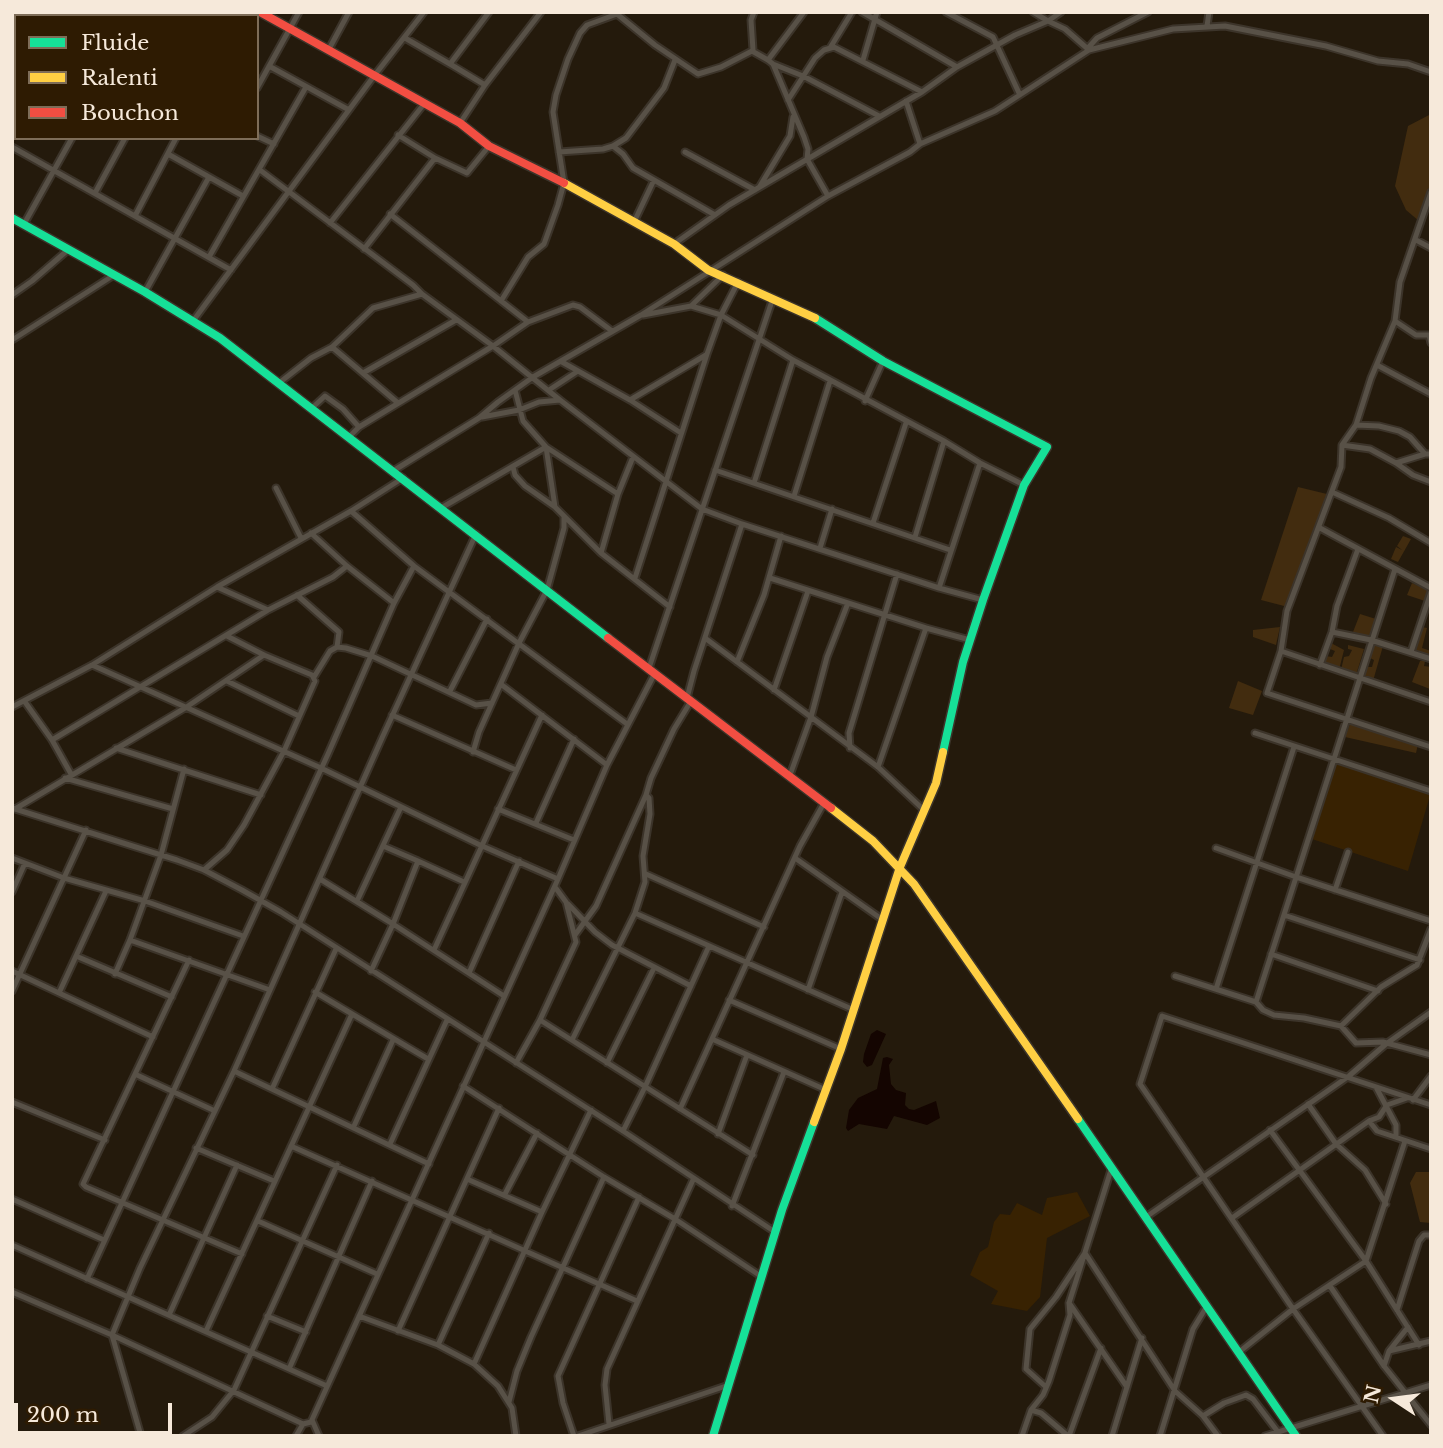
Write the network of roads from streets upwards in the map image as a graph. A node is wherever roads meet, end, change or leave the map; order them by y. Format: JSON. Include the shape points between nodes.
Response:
{"nodes":[{"id":1,"x":260,"y":12,"type":"edge"},
{"id":2,"x":299,"y":12,"type":"edge"},
{"id":3,"x":349,"y":12,"type":"edge"},
{"id":4,"x":424,"y":12,"type":"edge"},
{"id":5,"x":489,"y":12,"type":"edge"},
{"id":6,"x":541,"y":12,"type":"edge"},
{"id":7,"x":754,"y":12,"type":"edge"},
{"id":8,"x":804,"y":12,"type":"edge"},
{"id":9,"x":852,"y":12,"type":"edge"},
{"id":10,"x":862,"y":12,"type":"edge"},
{"id":11,"x":877,"y":12,"type":"edge"},
{"id":12,"x":946,"y":12,"type":"edge"},
{"id":13,"x":1033,"y":12,"type":"edge"},
{"id":14,"x":1062,"y":12,"type":"edge"},
{"id":15,"x":1148,"y":12,"type":"edge"},
{"id":16,"x":1209,"y":12,"type":"edge"},
{"id":17,"x":616,"y":13,"type":"edge"},
{"id":18,"x":876,"y":20,"type":"junction"},
{"id":19,"x":1048,"y":21,"type":"junction"},
{"id":20,"x":1207,"y":26,"type":"junction"},
{"id":21,"x":290,"y":29,"type":"junction"},
{"id":22,"x":405,"y":38,"type":"junction"},
{"id":23,"x":995,"y":46,"type":"junction"},
{"id":24,"x":830,"y":48,"type":"junction"},
{"id":25,"x":329,"y":49,"type":"junction"},
{"id":26,"x":1088,"y":49,"type":"junction"},
{"id":27,"x":753,"y":50,"type":"junction"},
{"id":28,"x":675,"y":60,"type":"junction"},
{"id":29,"x":863,"y":60,"type":"junction"},
{"id":30,"x":771,"y":62,"type":"junction"},
{"id":31,"x":450,"y":64,"type":"junction"},
{"id":32,"x":269,"y":66,"type":"junction"},
{"id":33,"x":957,"y":67,"type":"junction"},
{"id":34,"x":1431,"y":72,"type":"edge"},
{"id":35,"x":374,"y":76,"type":"junction"},
{"id":36,"x":803,"y":76,"type":"junction"},
{"id":37,"x":259,"y":84,"type":"edge"},
{"id":38,"x":485,"y":85,"type":"junction"},
{"id":39,"x":306,"y":88,"type":"junction"},
{"id":40,"x":922,"y":92,"type":"junction"},
{"id":41,"x":1019,"y":93,"type":"junction"},
{"id":42,"x":788,"y":100,"type":"junction"},
{"id":43,"x":906,"y":101,"type":"junction"},
{"id":44,"x":424,"y":104,"type":"junction"},
{"id":45,"x":349,"y":110,"type":"junction"},
{"id":46,"x":793,"y":114,"type":"junction"},
{"id":47,"x":879,"y":116,"type":"junction"},
{"id":48,"x":460,"y":123,"type":"junction"},
{"id":49,"x":398,"y":135,"type":"junction"},
{"id":50,"x":259,"y":137,"type":"edge"},
{"id":51,"x":71,"y":140,"type":"edge"},
{"id":52,"x":124,"y":140,"type":"edge"},
{"id":53,"x":175,"y":140,"type":"edge"},
{"id":54,"x":274,"y":144,"type":"junction"},
{"id":55,"x":920,"y":144,"type":"junction"},
{"id":56,"x":489,"y":146,"type":"junction"},
{"id":57,"x":614,"y":146,"type":"junction"},
{"id":58,"x":13,"y":147,"type":"edge"},
{"id":59,"x":559,"y":152,"type":"junction"},
{"id":60,"x":685,"y":152,"type":"dead end"},
{"id":61,"x":168,"y":154,"type":"junction"},
{"id":62,"x":436,"y":158,"type":"junction"},
{"id":63,"x":807,"y":159,"type":"junction"},
{"id":64,"x":260,"y":170,"type":"junction"},
{"id":65,"x":53,"y":171,"type":"junction"},
{"id":66,"x":209,"y":177,"type":"junction"},
{"id":67,"x":654,"y":180,"type":"junction"},
{"id":68,"x":564,"y":183,"type":"junction"},
{"id":69,"x":757,"y":189,"type":"junction"},
{"id":70,"x":289,"y":191,"type":"junction"},
{"id":71,"x":1431,"y":192,"type":"edge"},
{"id":72,"x":95,"y":193,"type":"junction"},
{"id":73,"x":243,"y":196,"type":"junction"},
{"id":74,"x":828,"y":196,"type":"junction"},
{"id":75,"x":390,"y":214,"type":"junction"},
{"id":76,"x":715,"y":215,"type":"junction"},
{"id":77,"x":135,"y":216,"type":"junction"},
{"id":78,"x":12,"y":218,"type":"edge"},
{"id":79,"x":634,"y":222,"type":"junction"},
{"id":80,"x":330,"y":223,"type":"junction"},
{"id":81,"x":24,"y":224,"type":"junction"},
{"id":82,"x":175,"y":238,"type":"junction"},
{"id":83,"x":1416,"y":240,"type":"junction"},
{"id":84,"x":674,"y":244,"type":"junction"},
{"id":85,"x":1431,"y":248,"type":"edge"},
{"id":86,"x":69,"y":249,"type":"junction"},
{"id":87,"x":364,"y":249,"type":"junction"},
{"id":88,"x":209,"y":257,"type":"junction"},
{"id":89,"x":231,"y":270,"type":"junction"},
{"id":90,"x":708,"y":270,"type":"junction"},
{"id":91,"x":114,"y":275,"type":"junction"},
{"id":92,"x":723,"y":275,"type":"junction"},
{"id":93,"x":738,"y":282,"type":"junction"},
{"id":94,"x":12,"y":287,"type":"edge"},
{"id":95,"x":19,"y":291,"type":"junction"},
{"id":96,"x":145,"y":292,"type":"junction"},
{"id":97,"x":422,"y":294,"type":"junction"},
{"id":98,"x":12,"y":295,"type":"edge"},
{"id":99,"x":773,"y":298,"type":"junction"},
{"id":100,"x":501,"y":301,"type":"junction"},
{"id":101,"x":691,"y":306,"type":"junction"},
{"id":102,"x":640,"y":315,"type":"junction"},
{"id":103,"x":721,"y":315,"type":"junction"},
{"id":104,"x":456,"y":320,"type":"junction"},
{"id":105,"x":193,"y":321,"type":"junction"},
{"id":106,"x":1395,"y":321,"type":"junction"},
{"id":107,"x":528,"y":322,"type":"junction"},
{"id":108,"x":1431,"y":325,"type":"edge"},
{"id":109,"x":612,"y":331,"type":"junction"},
{"id":110,"x":1429,"y":335,"type":"junction"},
{"id":111,"x":12,"y":340,"type":"edge"},
{"id":112,"x":758,"y":340,"type":"junction"},
{"id":113,"x":1431,"y":343,"type":"edge"},
{"id":114,"x":493,"y":346,"type":"junction"},
{"id":115,"x":332,"y":347,"type":"junction"},
{"id":116,"x":707,"y":354,"type":"junction"},
{"id":117,"x":793,"y":360,"type":"junction"},
{"id":118,"x":883,"y":361,"type":"junction"},
{"id":119,"x":562,"y":362,"type":"junction"},
{"id":120,"x":1377,"y":365,"type":"junction"},
{"id":121,"x":578,"y":371,"type":"junction"},
{"id":122,"x":363,"y":373,"type":"junction"},
{"id":123,"x":533,"y":377,"type":"junction"},
{"id":124,"x":830,"y":381,"type":"junction"},
{"id":125,"x":279,"y":383,"type":"junction"},
{"id":126,"x":515,"y":390,"type":"junction"},
{"id":127,"x":549,"y":390,"type":"junction"},
{"id":128,"x":1431,"y":394,"type":"edge"},
{"id":129,"x":560,"y":400,"type":"junction"},
{"id":130,"x":630,"y":400,"type":"junction"},
{"id":131,"x":865,"y":401,"type":"junction"},
{"id":132,"x":398,"y":403,"type":"junction"},
{"id":133,"x":312,"y":408,"type":"junction"},
{"id":134,"x":519,"y":410,"type":"junction"},
{"id":135,"x":479,"y":418,"type":"junction"},
{"id":136,"x":906,"y":423,"type":"junction"},
{"id":137,"x":1356,"y":425,"type":"junction"},
{"id":138,"x":359,"y":426,"type":"junction"},
{"id":139,"x":681,"y":433,"type":"junction"},
{"id":140,"x":349,"y":437,"type":"junction"},
{"id":141,"x":944,"y":442,"type":"junction"},
{"id":142,"x":1342,"y":445,"type":"junction"},
{"id":143,"x":545,"y":447,"type":"junction"},
{"id":144,"x":1428,"y":454,"type":"edge"},
{"id":145,"x":632,"y":457,"type":"junction"},
{"id":146,"x":980,"y":463,"type":"junction"},
{"id":147,"x":1396,"y":463,"type":"junction"},
{"id":148,"x":513,"y":467,"type":"junction"},
{"id":149,"x":715,"y":470,"type":"junction"},
{"id":150,"x":393,"y":471,"type":"junction"},
{"id":151,"x":403,"y":478,"type":"junction"},
{"id":152,"x":665,"y":481,"type":"junction"},
{"id":153,"x":1431,"y":482,"type":"edge"},
{"id":154,"x":754,"y":483,"type":"junction"},
{"id":155,"x":1024,"y":485,"type":"junction"},
{"id":156,"x":276,"y":488,"type":"dead end"},
{"id":157,"x":1332,"y":492,"type":"junction"},
{"id":158,"x":618,"y":494,"type":"junction"},
{"id":159,"x":794,"y":496,"type":"junction"},
{"id":160,"x":555,"y":507,"type":"junction"},
{"id":161,"x":441,"y":508,"type":"junction"},
{"id":162,"x":702,"y":509,"type":"junction"},
{"id":163,"x":832,"y":509,"type":"junction"},
{"id":164,"x":351,"y":511,"type":"junction"},
{"id":165,"x":564,"y":516,"type":"junction"},
{"id":166,"x":873,"y":523,"type":"junction"},
{"id":167,"x":742,"y":524,"type":"junction"},
{"id":168,"x":1320,"y":528,"type":"junction"},
{"id":169,"x":311,"y":533,"type":"junction"},
{"id":170,"x":476,"y":534,"type":"junction"},
{"id":171,"x":780,"y":536,"type":"junction"},
{"id":172,"x":915,"y":537,"type":"junction"},
{"id":173,"x":301,"y":538,"type":"junction"},
{"id":174,"x":1431,"y":543,"type":"edge"},
{"id":175,"x":820,"y":548,"type":"junction"},
{"id":176,"x":1358,"y":549,"type":"junction"},
{"id":177,"x":950,"y":550,"type":"junction"},
{"id":178,"x":601,"y":553,"type":"junction"},
{"id":179,"x":347,"y":566,"type":"junction"},
{"id":180,"x":414,"y":566,"type":"junction"},
{"id":181,"x":1395,"y":569,"type":"junction"},
{"id":182,"x":897,"y":574,"type":"junction"},
{"id":183,"x":635,"y":578,"type":"junction"},
{"id":184,"x":770,"y":578,"type":"junction"},
{"id":185,"x":217,"y":587,"type":"junction"},
{"id":186,"x":939,"y":588,"type":"junction"},
{"id":187,"x":547,"y":590,"type":"junction"},
{"id":188,"x":1431,"y":590,"type":"edge"},
{"id":189,"x":808,"y":591,"type":"junction"},
{"id":190,"x":450,"y":592,"type":"junction"},
{"id":191,"x":297,"y":595,"type":"junction"},
{"id":192,"x":983,"y":600,"type":"junction"},
{"id":193,"x":394,"y":603,"type":"junction"},
{"id":194,"x":848,"y":603,"type":"junction"},
{"id":195,"x":670,"y":607,"type":"junction"},
{"id":196,"x":268,"y":610,"type":"junction"},
{"id":197,"x":885,"y":615,"type":"junction"},
{"id":198,"x":487,"y":619,"type":"junction"},
{"id":199,"x":926,"y":628,"type":"junction"},
{"id":200,"x":1332,"y":632,"type":"junction"},
{"id":201,"x":227,"y":636,"type":"junction"},
{"id":202,"x":705,"y":638,"type":"junction"},
{"id":203,"x":970,"y":640,"type":"junction"},
{"id":204,"x":1371,"y":640,"type":"junction"},
{"id":205,"x":519,"y":643,"type":"junction"},
{"id":206,"x":337,"y":647,"type":"junction"},
{"id":207,"x":1281,"y":651,"type":"junction"},
{"id":208,"x":1411,"y":652,"type":"junction"},
{"id":209,"x":264,"y":655,"type":"junction"},
{"id":210,"x":372,"y":656,"type":"junction"},
{"id":211,"x":1431,"y":659,"type":"edge"},
{"id":212,"x":737,"y":662,"type":"junction"},
{"id":213,"x":92,"y":665,"type":"junction"},
{"id":214,"x":1320,"y":665,"type":"junction"},
{"id":215,"x":652,"y":671,"type":"junction"},
{"id":216,"x":412,"y":675,"type":"junction"},
{"id":217,"x":314,"y":677,"type":"junction"},
{"id":218,"x":1359,"y":679,"type":"junction"},
{"id":219,"x":227,"y":681,"type":"junction"},
{"id":220,"x":502,"y":685,"type":"junction"},
{"id":221,"x":140,"y":688,"type":"junction"},
{"id":222,"x":774,"y":690,"type":"junction"},
{"id":223,"x":450,"y":691,"type":"junction"},
{"id":224,"x":689,"y":699,"type":"junction"},
{"id":225,"x":25,"y":702,"type":"junction"},
{"id":226,"x":1431,"y":702,"type":"edge"},
{"id":227,"x":492,"y":704,"type":"junction"},
{"id":228,"x":12,"y":707,"type":"edge"},
{"id":229,"x":185,"y":708,"type":"junction"},
{"id":230,"x":393,"y":715,"type":"junction"},
{"id":231,"x":542,"y":715,"type":"junction"},
{"id":232,"x":299,"y":716,"type":"junction"},
{"id":233,"x":811,"y":717,"type":"junction"},
{"id":234,"x":1347,"y":719,"type":"junction"},
{"id":235,"x":627,"y":724,"type":"junction"},
{"id":236,"x":849,"y":733,"type":"junction"},
{"id":237,"x":1255,"y":733,"type":"dead end"},
{"id":238,"x":836,"y":737,"type":"junction"},
{"id":239,"x":574,"y":739,"type":"junction"},
{"id":240,"x":51,"y":740,"type":"junction"},
{"id":241,"x":1294,"y":747,"type":"junction"},
{"id":242,"x":1431,"y":747,"type":"edge"},
{"id":243,"x":116,"y":748,"type":"junction"},
{"id":244,"x":850,"y":748,"type":"junction"},
{"id":245,"x":284,"y":751,"type":"junction"},
{"id":246,"x":473,"y":752,"type":"junction"},
{"id":247,"x":1333,"y":759,"type":"junction"},
{"id":248,"x":607,"y":765,"type":"junction"},
{"id":249,"x":878,"y":767,"type":"junction"},
{"id":250,"x":321,"y":768,"type":"junction"},
{"id":251,"x":184,"y":769,"type":"junction"},
{"id":252,"x":516,"y":770,"type":"junction"},
{"id":253,"x":71,"y":774,"type":"junction"},
{"id":254,"x":790,"y":775,"type":"junction"},
{"id":255,"x":65,"y":778,"type":"junction"},
{"id":256,"x":361,"y":788,"type":"junction"},
{"id":257,"x":1431,"y":791,"type":"edge"},
{"id":258,"x":261,"y":795,"type":"junction"},
{"id":259,"x":646,"y":795,"type":"junction"},
{"id":260,"x":824,"y":803,"type":"junction"},
{"id":261,"x":401,"y":807,"type":"junction"},
{"id":262,"x":13,"y":809,"type":"edge"},
{"id":263,"x":173,"y":809,"type":"junction"},
{"id":264,"x":498,"y":809,"type":"junction"},
{"id":265,"x":925,"y":811,"type":"junction"},
{"id":266,"x":536,"y":822,"type":"junction"},
{"id":267,"x":86,"y":830,"type":"junction"},
{"id":268,"x":574,"y":840,"type":"junction"},
{"id":269,"x":480,"y":845,"type":"junction"},
{"id":270,"x":383,"y":846,"type":"junction"},
{"id":271,"x":1216,"y":848,"type":"dead end"},
{"id":272,"x":1348,"y":852,"type":"dead end"},
{"id":273,"x":161,"y":855,"type":"junction"},
{"id":274,"x":12,"y":858,"type":"edge"},
{"id":275,"x":795,"y":858,"type":"junction"},
{"id":276,"x":418,"y":861,"type":"junction"},
{"id":277,"x":519,"y":861,"type":"junction"},
{"id":278,"x":25,"y":863,"type":"junction"},
{"id":279,"x":1257,"y":863,"type":"junction"},
{"id":280,"x":900,"y":867,"type":"junction"},
{"id":281,"x":204,"y":870,"type":"junction"},
{"id":282,"x":646,"y":874,"type":"junction"},
{"id":283,"x":1296,"y":877,"type":"junction"},
{"id":284,"x":64,"y":878,"type":"junction"},
{"id":285,"x":320,"y":879,"type":"junction"},
{"id":286,"x":558,"y":879,"type":"junction"},
{"id":287,"x":464,"y":881,"type":"junction"},
{"id":288,"x":555,"y":887,"type":"junction"},
{"id":289,"x":1335,"y":890,"type":"junction"},
{"id":290,"x":106,"y":891,"type":"junction"},
{"id":291,"x":12,"y":892,"type":"edge"},
{"id":292,"x":842,"y":892,"type":"junction"},
{"id":293,"x":260,"y":900,"type":"junction"},
{"id":294,"x":145,"y":901,"type":"junction"},
{"id":295,"x":357,"y":901,"type":"junction"},
{"id":296,"x":566,"y":902,"type":"junction"},
{"id":297,"x":635,"y":913,"type":"junction"},
{"id":298,"x":1284,"y":915,"type":"junction"},
{"id":299,"x":883,"y":920,"type":"junction"},
{"id":300,"x":1431,"y":921,"type":"edge"},
{"id":301,"x":586,"y":922,"type":"junction"},
{"id":302,"x":393,"y":923,"type":"junction"},
{"id":303,"x":298,"y":925,"type":"junction"},
{"id":304,"x":764,"y":927,"type":"junction"},
{"id":305,"x":1431,"y":929,"type":"edge"},
{"id":306,"x":575,"y":935,"type":"junction"},
{"id":307,"x":243,"y":936,"type":"junction"},
{"id":308,"x":130,"y":940,"type":"junction"},
{"id":309,"x":709,"y":946,"type":"junction"},
{"id":310,"x":336,"y":948,"type":"junction"},
{"id":311,"x":619,"y":949,"type":"junction"},
{"id":312,"x":434,"y":950,"type":"junction"},
{"id":313,"x":1271,"y":954,"type":"junction"},
{"id":314,"x":76,"y":956,"type":"junction"},
{"id":315,"x":189,"y":960,"type":"junction"},
{"id":316,"x":1420,"y":960,"type":"junction"},
{"id":317,"x":747,"y":963,"type":"junction"},
{"id":318,"x":654,"y":968,"type":"junction"},
{"id":319,"x":12,"y":971,"type":"edge"},
{"id":320,"x":371,"y":971,"type":"junction"},
{"id":321,"x":226,"y":973,"type":"junction"},
{"id":322,"x":469,"y":973,"type":"junction"},
{"id":323,"x":20,"y":974,"type":"junction"},
{"id":324,"x":115,"y":974,"type":"junction"},
{"id":325,"x":1175,"y":976,"type":"dead end"},
{"id":326,"x":691,"y":986,"type":"junction"},
{"id":327,"x":1216,"y":989,"type":"junction"},
{"id":328,"x":270,"y":990,"type":"junction"},
{"id":329,"x":808,"y":990,"type":"junction"},
{"id":330,"x":1378,"y":990,"type":"junction"},
{"id":331,"x":12,"y":991,"type":"edge"},
{"id":332,"x":315,"y":992,"type":"junction"},
{"id":333,"x":59,"y":993,"type":"junction"},
{"id":334,"x":504,"y":996,"type":"junction"},
{"id":335,"x":172,"y":997,"type":"junction"},
{"id":336,"x":729,"y":1000,"type":"junction"},
{"id":337,"x":1256,"y":1002,"type":"junction"},
{"id":338,"x":854,"y":1010,"type":"junction"},
{"id":339,"x":1431,"y":1012,"type":"edge"},
{"id":340,"x":352,"y":1014,"type":"junction"},
{"id":341,"x":447,"y":1020,"type":"junction"},
{"id":342,"x":540,"y":1020,"type":"junction"},
{"id":343,"x":1341,"y":1026,"type":"junction"},
{"id":344,"x":153,"y":1037,"type":"junction"},
{"id":345,"x":712,"y":1039,"type":"junction"},
{"id":346,"x":393,"y":1040,"type":"junction"},
{"id":347,"x":572,"y":1040,"type":"junction"},
{"id":348,"x":483,"y":1043,"type":"junction"},
{"id":349,"x":1387,"y":1044,"type":"junction"},
{"id":350,"x":841,"y":1049,"type":"junction"},
{"id":351,"x":747,"y":1055,"type":"junction"},
{"id":352,"x":1431,"y":1055,"type":"edge"},
{"id":353,"x":428,"y":1059,"type":"junction"},
{"id":354,"x":516,"y":1063,"type":"junction"},
{"id":355,"x":607,"y":1063,"type":"junction"},
{"id":356,"x":234,"y":1071,"type":"junction"},
{"id":357,"x":784,"y":1072,"type":"junction"},
{"id":358,"x":136,"y":1074,"type":"junction"},
{"id":359,"x":1349,"y":1076,"type":"junction"},
{"id":360,"x":1431,"y":1076,"type":"edge"},
{"id":361,"x":463,"y":1086,"type":"junction"},
{"id":362,"x":646,"y":1087,"type":"junction"},
{"id":363,"x":1376,"y":1087,"type":"junction"},
{"id":364,"x":272,"y":1088,"type":"junction"},
{"id":365,"x":173,"y":1090,"type":"junction"},
{"id":366,"x":826,"y":1090,"type":"junction"},
{"id":367,"x":1410,"y":1099,"type":"junction"},
{"id":368,"x":12,"y":1102,"type":"edge"},
{"id":369,"x":1308,"y":1104,"type":"junction"},
{"id":370,"x":1387,"y":1105,"type":"junction"},
{"id":371,"x":1431,"y":1105,"type":"edge"},
{"id":372,"x":308,"y":1106,"type":"junction"},
{"id":373,"x":499,"y":1108,"type":"junction"},
{"id":374,"x":680,"y":1109,"type":"junction"},
{"id":375,"x":591,"y":1110,"type":"junction"},
{"id":376,"x":215,"y":1111,"type":"junction"},
{"id":377,"x":1369,"y":1121,"type":"junction"},
{"id":378,"x":354,"y":1126,"type":"junction"},
{"id":379,"x":1270,"y":1130,"type":"junction"},
{"id":380,"x":623,"y":1131,"type":"junction"},
{"id":381,"x":537,"y":1133,"type":"junction"},
{"id":382,"x":718,"y":1134,"type":"junction"},
{"id":383,"x":1396,"y":1137,"type":"junction"},
{"id":384,"x":105,"y":1140,"type":"junction"},
{"id":385,"x":1405,"y":1141,"type":"junction"},
{"id":386,"x":390,"y":1144,"type":"junction"},
{"id":387,"x":1336,"y":1144,"type":"junction"},
{"id":388,"x":291,"y":1146,"type":"junction"},
{"id":389,"x":196,"y":1148,"type":"junction"},
{"id":390,"x":1431,"y":1149,"type":"edge"},
{"id":391,"x":753,"y":1154,"type":"junction"},
{"id":392,"x":568,"y":1155,"type":"junction"},
{"id":393,"x":429,"y":1164,"type":"junction"},
{"id":394,"x":237,"y":1165,"type":"junction"},
{"id":395,"x":337,"y":1165,"type":"junction"},
{"id":396,"x":1112,"y":1167,"type":"junction"},
{"id":397,"x":1299,"y":1171,"type":"junction"},
{"id":398,"x":1203,"y":1176,"type":"junction"},
{"id":399,"x":604,"y":1177,"type":"junction"},
{"id":400,"x":467,"y":1179,"type":"junction"},
{"id":401,"x":693,"y":1180,"type":"junction"},
{"id":402,"x":274,"y":1181,"type":"junction"},
{"id":403,"x":372,"y":1181,"type":"junction"},
{"id":404,"x":505,"y":1194,"type":"junction"},
{"id":405,"x":639,"y":1197,"type":"junction"},
{"id":406,"x":12,"y":1199,"type":"edge"},
{"id":407,"x":412,"y":1199,"type":"junction"},
{"id":408,"x":122,"y":1203,"type":"junction"},
{"id":409,"x":1386,"y":1204,"type":"junction"},
{"id":410,"x":732,"y":1206,"type":"junction"},
{"id":411,"x":542,"y":1212,"type":"junction"},
{"id":412,"x":450,"y":1216,"type":"junction"},
{"id":413,"x":1146,"y":1217,"type":"junction"},
{"id":414,"x":1232,"y":1218,"type":"junction"},
{"id":415,"x":675,"y":1219,"type":"junction"},
{"id":416,"x":162,"y":1220,"type":"junction"},
{"id":417,"x":258,"y":1221,"type":"junction"},
{"id":418,"x":775,"y":1232,"type":"junction"},
{"id":419,"x":489,"y":1233,"type":"junction"},
{"id":420,"x":1431,"y":1235,"type":"edge"},
{"id":421,"x":203,"y":1237,"type":"junction"},
{"id":422,"x":104,"y":1240,"type":"junction"},
{"id":423,"x":301,"y":1240,"type":"junction"},
{"id":424,"x":12,"y":1245,"type":"edge"},
{"id":425,"x":525,"y":1250,"type":"junction"},
{"id":426,"x":1085,"y":1253,"type":"junction"},
{"id":427,"x":242,"y":1254,"type":"junction"},
{"id":428,"x":339,"y":1257,"type":"junction"},
{"id":429,"x":1366,"y":1261,"type":"junction"},
{"id":430,"x":561,"y":1267,"type":"junction"},
{"id":431,"x":377,"y":1274,"type":"junction"},
{"id":432,"x":762,"y":1277,"type":"junction"},
{"id":433,"x":87,"y":1279,"type":"junction"},
{"id":434,"x":601,"y":1285,"type":"junction"},
{"id":435,"x":1329,"y":1286,"type":"junction"},
{"id":436,"x":12,"y":1292,"type":"edge"},
{"id":437,"x":127,"y":1297,"type":"junction"},
{"id":438,"x":637,"y":1301,"type":"junction"},
{"id":439,"x":1069,"y":1303,"type":"junction"},
{"id":440,"x":1207,"y":1306,"type":"junction"},
{"id":441,"x":1293,"y":1309,"type":"junction"},
{"id":442,"x":1397,"y":1310,"type":"junction"},
{"id":443,"x":169,"y":1315,"type":"junction"},
{"id":444,"x":267,"y":1315,"type":"junction"},
{"id":445,"x":359,"y":1316,"type":"junction"},
{"id":446,"x":1408,"y":1327,"type":"junction"},
{"id":447,"x":206,"y":1331,"type":"junction"},
{"id":448,"x":398,"y":1331,"type":"junction"},
{"id":449,"x":306,"y":1332,"type":"junction"},
{"id":450,"x":113,"y":1335,"type":"junction"},
{"id":451,"x":1142,"y":1338,"type":"junction"},
{"id":452,"x":1431,"y":1341,"type":"edge"},
{"id":453,"x":438,"y":1345,"type":"junction"},
{"id":454,"x":1419,"y":1345,"type":"junction"},
{"id":455,"x":1101,"y":1348,"type":"junction"},
{"id":456,"x":1389,"y":1350,"type":"junction"},
{"id":457,"x":251,"y":1352,"type":"junction"},
{"id":458,"x":1239,"y":1352,"type":"junction"},
{"id":459,"x":474,"y":1364,"type":"junction"},
{"id":460,"x":1384,"y":1366,"type":"junction"},
{"id":461,"x":289,"y":1369,"type":"junction"},
{"id":462,"x":729,"y":1385,"type":"junction"},
{"id":463,"x":1431,"y":1385,"type":"edge"},
{"id":464,"x":327,"y":1386,"type":"junction"},
{"id":465,"x":1046,"y":1387,"type":"junction"},
{"id":466,"x":1127,"y":1387,"type":"junction"},
{"id":467,"x":234,"y":1390,"type":"junction"},
{"id":468,"x":1175,"y":1391,"type":"junction"},
{"id":469,"x":1405,"y":1393,"type":"junction"},
{"id":470,"x":509,"y":1402,"type":"junction"},
{"id":471,"x":1363,"y":1406,"type":"junction"},
{"id":472,"x":1031,"y":1410,"type":"junction"},
{"id":473,"x":1203,"y":1416,"type":"junction"},
{"id":474,"x":312,"y":1420,"type":"junction"},
{"id":475,"x":303,"y":1424,"type":"junction"},
{"id":476,"x":609,"y":1424,"type":"junction"},
{"id":477,"x":1431,"y":1425,"type":"edge"},
{"id":478,"x":1278,"y":1432,"type":"junction"},
{"id":479,"x":1294,"y":1432,"type":"edge"},
{"id":480,"x":141,"y":1436,"type":"edge"},
{"id":481,"x":183,"y":1436,"type":"edge"},
{"id":482,"x":296,"y":1436,"type":"edge"},
{"id":483,"x":319,"y":1436,"type":"edge"},
{"id":484,"x":516,"y":1436,"type":"edge"},
{"id":485,"x":576,"y":1436,"type":"edge"},
{"id":486,"x":713,"y":1436,"type":"edge"},
{"id":487,"x":1022,"y":1436,"type":"edge"},
{"id":488,"x":1069,"y":1436,"type":"edge"},
{"id":489,"x":1112,"y":1436,"type":"edge"},
{"id":490,"x":1160,"y":1436,"type":"edge"},
{"id":491,"x":1219,"y":1436,"type":"edge"},
{"id":492,"x":1265,"y":1436,"type":"edge"},
{"id":493,"x":1383,"y":1436,"type":"edge"}],
"edges":[{"from":1,"to":21,"type":"street"},
{"from":2,"to":21,"type":"street"},
{"from":3,"to":25,"type":"street"},
{"from":4,"to":22,"type":"street"},
{"from":5,"to":31,"type":"street"},
{"from":6,"to":38,"type":"street"},
{"from":7,"to":27,"type":"street"},
{"from":8,"to":30,"type":"street"},
{"from":9,"to":24,"type":"street"},
{"from":10,"to":18,"type":"street"},
{"from":11,"to":18,"type":"street"},
{"from":12,"to":23,"type":"street","via":[[993,37]]},
{"from":13,"to":19,"type":"street"},
{"from":14,"to":19,"type":"street"},
{"from":15,"to":26,"type":"street","via":[[1097,38]]},
{"from":16,"to":20,"type":"street"},
{"from":17,"to":28,"type":"street"},
{"from":17,"to":59,"type":"street","via":[[587,25],[568,59],[553,112]]},
{"from":18,"to":29,"type":"street"},
{"from":18,"to":33,"type":"street"},
{"from":19,"to":23,"type":"street"},
{"from":19,"to":26,"type":"street"},
{"from":20,"to":26,"type":"street","via":[[1173,29]]},
{"from":20,"to":34,"type":"street","via":[[1326,46]]},
{"from":21,"to":25,"type":"street"},
{"from":21,"to":32,"type":"street"},
{"from":22,"to":31,"type":"street"},
{"from":22,"to":35,"type":"street"},
{"from":23,"to":33,"type":"street"},
{"from":23,"to":41,"type":"street"},
{"from":24,"to":29,"type":"street"},
{"from":24,"to":36,"type":"street","via":[[818,55]]},
{"from":25,"to":35,"type":"street"},
{"from":26,"to":41,"type":"street"},
{"from":27,"to":28,"type":"street","via":[[700,74]]},
{"from":27,"to":30,"type":"street"},
{"from":28,"to":57,"type":"street","via":[[664,88],[630,133]]},
{"from":29,"to":40,"type":"street"},
{"from":30,"to":36,"type":"street"},
{"from":30,"to":42,"type":"street"},
{"from":31,"to":38,"type":"street"},
{"from":32,"to":37,"type":"street"},
{"from":32,"to":39,"type":"street"},
{"from":33,"to":40,"type":"street"},
{"from":35,"to":44,"type":"street"},
{"from":35,"to":45,"type":"street"},
{"from":36,"to":42,"type":"street"},
{"from":36,"to":47,"type":"street"},
{"from":38,"to":48,"type":"street"},
{"from":39,"to":45,"type":"street"},
{"from":39,"to":54,"type":"street"},
{"from":40,"to":43,"type":"street"},
{"from":41,"to":55,"type":"street","via":[[995,111]]},
{"from":42,"to":46,"type":"street"},
{"from":43,"to":47,"type":"street"},
{"from":43,"to":55,"type":"street"},
{"from":44,"to":48,"type":"street"},
{"from":44,"to":49,"type":"street"},
{"from":45,"to":70,"type":"street"},
{"from":46,"to":63,"type":"street","via":[[804,136]]},
{"from":46,"to":69,"type":"street","via":[[790,136]]},
{"from":47,"to":63,"type":"street"},
{"from":48,"to":56,"type":"street"},
{"from":49,"to":62,"type":"street"},
{"from":49,"to":80,"type":"street"},
{"from":50,"to":54,"type":"street"},
{"from":51,"to":65,"type":"street"},
{"from":52,"to":72,"type":"street"},
{"from":53,"to":61,"type":"street"},
{"from":54,"to":64,"type":"street"},
{"from":55,"to":74,"type":"street"},
{"from":56,"to":62,"type":"street","via":[[467,173]]},
{"from":56,"to":68,"type":"street"},
{"from":57,"to":59,"type":"street"},
{"from":57,"to":67,"type":"street","via":[[633,168]]},
{"from":58,"to":65,"type":"street"},
{"from":59,"to":68,"type":"street"},
{"from":60,"to":69,"type":"street"},
{"from":61,"to":66,"type":"street"},
{"from":61,"to":77,"type":"street"},
{"from":62,"to":75,"type":"street"},
{"from":63,"to":69,"type":"street"},
{"from":63,"to":74,"type":"street"},
{"from":64,"to":70,"type":"street"},
{"from":64,"to":73,"type":"street"},
{"from":65,"to":72,"type":"street"},
{"from":65,"to":81,"type":"street"},
{"from":66,"to":73,"type":"street"},
{"from":66,"to":82,"type":"street"},
{"from":67,"to":76,"type":"street"},
{"from":67,"to":79,"type":"street"},
{"from":68,"to":79,"type":"street"},
{"from":68,"to":100,"type":"street","via":[[544,244],[528,257]]},
{"from":69,"to":76,"type":"street"},
{"from":70,"to":80,"type":"street"},
{"from":70,"to":89,"type":"street"},
{"from":71,"to":83,"type":"street"},
{"from":72,"to":77,"type":"street"},
{"from":73,"to":88,"type":"street"},
{"from":74,"to":90,"type":"street"},
{"from":75,"to":87,"type":"street"},
{"from":75,"to":100,"type":"street"},
{"from":76,"to":84,"type":"street"},
{"from":77,"to":82,"type":"street"},
{"from":78,"to":81,"type":"street"},
{"from":79,"to":84,"type":"street"},
{"from":80,"to":87,"type":"street"},
{"from":81,"to":86,"type":"street"},
{"from":82,"to":88,"type":"street"},
{"from":82,"to":96,"type":"street"},
{"from":83,"to":85,"type":"street"},
{"from":83,"to":106,"type":"street","via":[[1400,282]]},
{"from":84,"to":90,"type":"street"},
{"from":86,"to":91,"type":"street"},
{"from":86,"to":95,"type":"street"},
{"from":87,"to":97,"type":"street"},
{"from":88,"to":89,"type":"street"},
{"from":89,"to":105,"type":"street"},
{"from":90,"to":92,"type":"street"},
{"from":90,"to":102,"type":"street"},
{"from":91,"to":96,"type":"street"},
{"from":91,"to":111,"type":"street"},
{"from":92,"to":93,"type":"street"},
{"from":92,"to":101,"type":"street"},
{"from":93,"to":99,"type":"street"},
{"from":93,"to":103,"type":"street"},
{"from":94,"to":95,"type":"street"},
{"from":95,"to":98,"type":"street"},
{"from":96,"to":105,"type":"street"},
{"from":97,"to":104,"type":"street"},
{"from":97,"to":115,"type":"street","via":[[373,309]]},
{"from":99,"to":112,"type":"street"},
{"from":99,"to":118,"type":"street","via":[[849,337]]},
{"from":100,"to":107,"type":"street"},
{"from":101,"to":102,"type":"street"},
{"from":101,"to":103,"type":"street"},
{"from":102,"to":109,"type":"street"},
{"from":103,"to":112,"type":"street"},
{"from":103,"to":116,"type":"street"},
{"from":104,"to":114,"type":"street"},
{"from":104,"to":122,"type":"street"},
{"from":105,"to":125,"type":"street"},
{"from":106,"to":110,"type":"street","via":[[1416,335]]},
{"from":106,"to":120,"type":"street"},
{"from":107,"to":109,"type":"street","via":[[573,306]]},
{"from":107,"to":114,"type":"street"},
{"from":108,"to":110,"type":"street"},
{"from":109,"to":119,"type":"street"},
{"from":110,"to":113,"type":"street"},
{"from":112,"to":117,"type":"street"},
{"from":112,"to":149,"type":"street"},
{"from":114,"to":123,"type":"street"},
{"from":114,"to":132,"type":"street"},
{"from":115,"to":122,"type":"street"},
{"from":115,"to":125,"type":"street"},
{"from":116,"to":130,"type":"street"},
{"from":116,"to":139,"type":"street"},
{"from":117,"to":124,"type":"street"},
{"from":117,"to":154,"type":"street"},
{"from":118,"to":131,"type":"street"},
{"from":118,"to":155,"type":"street","via":[[1047,447]]},
{"from":119,"to":121,"type":"street"},
{"from":119,"to":123,"type":"street"},
{"from":120,"to":128,"type":"street"},
{"from":120,"to":137,"type":"street"},
{"from":121,"to":127,"type":"street"},
{"from":121,"to":130,"type":"street"},
{"from":122,"to":132,"type":"street"},
{"from":123,"to":126,"type":"street"},
{"from":123,"to":127,"type":"street"},
{"from":124,"to":131,"type":"street"},
{"from":124,"to":159,"type":"street"},
{"from":125,"to":133,"type":"street"},
{"from":126,"to":134,"type":"street"},
{"from":126,"to":135,"type":"street"},
{"from":127,"to":129,"type":"street"},
{"from":129,"to":134,"type":"street"},
{"from":129,"to":145,"type":"street"},
{"from":130,"to":139,"type":"street"},
{"from":131,"to":136,"type":"street"},
{"from":132,"to":138,"type":"street"},
{"from":133,"to":138,"type":"street","via":[[325,396]]},
{"from":133,"to":140,"type":"street"},
{"from":134,"to":135,"type":"street"},
{"from":134,"to":143,"type":"street"},
{"from":135,"to":150,"type":"street"},
{"from":136,"to":141,"type":"street"},
{"from":136,"to":166,"type":"street"},
{"from":137,"to":142,"type":"street"},
{"from":137,"to":144,"type":"street","via":[[1399,431]]},
{"from":138,"to":140,"type":"street"},
{"from":139,"to":152,"type":"street"},
{"from":140,"to":150,"type":"street"},
{"from":141,"to":146,"type":"street"},
{"from":141,"to":172,"type":"street"},
{"from":142,"to":147,"type":"street","via":[[1370,449]]},
{"from":142,"to":157,"type":"street","via":[[1341,467]]},
{"from":143,"to":148,"type":"street"},
{"from":143,"to":158,"type":"street"},
{"from":143,"to":160,"type":"street"},
{"from":144,"to":147,"type":"street"},
{"from":145,"to":152,"type":"street"},
{"from":145,"to":158,"type":"street"},
{"from":146,"to":155,"type":"street"},
{"from":146,"to":177,"type":"street"},
{"from":147,"to":153,"type":"street"},
{"from":148,"to":160,"type":"street","via":[[525,486]]},
{"from":148,"to":161,"type":"street"},
{"from":149,"to":154,"type":"street"},
{"from":149,"to":162,"type":"street"},
{"from":150,"to":151,"type":"street"},
{"from":151,"to":161,"type":"street"},
{"from":151,"to":164,"type":"street"},
{"from":152,"to":162,"type":"street"},
{"from":152,"to":183,"type":"street"},
{"from":154,"to":159,"type":"street"},
{"from":155,"to":192,"type":"street"},
{"from":156,"to":173,"type":"street"},
{"from":157,"to":168,"type":"street"},
{"from":157,"to":174,"type":"street"},
{"from":158,"to":178,"type":"street"},
{"from":159,"to":163,"type":"street"},
{"from":160,"to":165,"type":"street"},
{"from":161,"to":170,"type":"street"},
{"from":162,"to":167,"type":"street"},
{"from":162,"to":195,"type":"street"},
{"from":163,"to":166,"type":"street"},
{"from":163,"to":175,"type":"street"},
{"from":164,"to":169,"type":"street"},
{"from":164,"to":180,"type":"street"},
{"from":165,"to":178,"type":"street"},
{"from":165,"to":187,"type":"street"},
{"from":166,"to":172,"type":"street"},
{"from":167,"to":171,"type":"street"},
{"from":167,"to":202,"type":"street"},
{"from":168,"to":176,"type":"street"},
{"from":168,"to":207,"type":"street","via":[[1287,611]]},
{"from":169,"to":173,"type":"street"},
{"from":169,"to":179,"type":"street"},
{"from":170,"to":187,"type":"street"},
{"from":170,"to":190,"type":"street"},
{"from":171,"to":175,"type":"street"},
{"from":171,"to":184,"type":"street"},
{"from":172,"to":177,"type":"street"},
{"from":173,"to":185,"type":"street"},
{"from":175,"to":182,"type":"street"},
{"from":176,"to":181,"type":"street"},
{"from":176,"to":200,"type":"street"},
{"from":177,"to":186,"type":"street"},
{"from":178,"to":183,"type":"street"},
{"from":179,"to":191,"type":"street"},
{"from":179,"to":193,"type":"street"},
{"from":180,"to":190,"type":"street"},
{"from":180,"to":193,"type":"street"},
{"from":181,"to":188,"type":"street"},
{"from":181,"to":204,"type":"street"},
{"from":182,"to":186,"type":"street"},
{"from":182,"to":197,"type":"street"},
{"from":183,"to":195,"type":"street"},
{"from":184,"to":189,"type":"street"},
{"from":184,"to":212,"type":"street"},
{"from":185,"to":196,"type":"street"},
{"from":185,"to":213,"type":"street"},
{"from":186,"to":192,"type":"street"},
{"from":187,"to":205,"type":"street"},
{"from":187,"to":215,"type":"street"},
{"from":188,"to":208,"type":"street"},
{"from":189,"to":194,"type":"street"},
{"from":189,"to":222,"type":"street"},
{"from":190,"to":198,"type":"street"},
{"from":190,"to":216,"type":"street"},
{"from":191,"to":196,"type":"street"},
{"from":191,"to":206,"type":"street","via":[[339,632]]},
{"from":192,"to":203,"type":"street"},
{"from":193,"to":210,"type":"street"},
{"from":194,"to":197,"type":"street"},
{"from":194,"to":233,"type":"street"},
{"from":195,"to":215,"type":"street"},
{"from":196,"to":201,"type":"street"},
{"from":197,"to":199,"type":"street"},
{"from":197,"to":236,"type":"street"},
{"from":198,"to":205,"type":"street"},
{"from":198,"to":223,"type":"street"},
{"from":199,"to":203,"type":"street"},
{"from":199,"to":249,"type":"street"},
{"from":200,"to":204,"type":"street"},
{"from":200,"to":214,"type":"street"},
{"from":201,"to":209,"type":"street"},
{"from":201,"to":221,"type":"street"},
{"from":202,"to":212,"type":"street"},
{"from":202,"to":224,"type":"street"},
{"from":203,"to":265,"type":"street","via":[[936,783]]},
{"from":204,"to":208,"type":"street"},
{"from":204,"to":218,"type":"street"},
{"from":205,"to":220,"type":"street"},
{"from":205,"to":235,"type":"street"},
{"from":206,"to":210,"type":"street"},
{"from":206,"to":217,"type":"street"},
{"from":207,"to":214,"type":"street"},
{"from":207,"to":234,"type":"street","via":[[1267,693]]},
{"from":208,"to":211,"type":"street"},
{"from":209,"to":217,"type":"street"},
{"from":209,"to":219,"type":"street"},
{"from":210,"to":216,"type":"street"},
{"from":210,"to":250,"type":"street"},
{"from":212,"to":222,"type":"street"},
{"from":213,"to":221,"type":"street"},
{"from":213,"to":225,"type":"street"},
{"from":214,"to":218,"type":"street"},
{"from":215,"to":224,"type":"street"},
{"from":215,"to":235,"type":"street"},
{"from":216,"to":223,"type":"street"},
{"from":216,"to":230,"type":"street"},
{"from":217,"to":232,"type":"street"},
{"from":218,"to":226,"type":"street"},
{"from":218,"to":234,"type":"street"},
{"from":219,"to":229,"type":"street"},
{"from":219,"to":232,"type":"street"},
{"from":220,"to":227,"type":"street"},
{"from":220,"to":231,"type":"street"},
{"from":221,"to":229,"type":"street"},
{"from":221,"to":240,"type":"street"},
{"from":222,"to":233,"type":"street"},
{"from":223,"to":227,"type":"street","via":[[476,705]]},
{"from":224,"to":254,"type":"street"},
{"from":224,"to":259,"type":"street"},
{"from":225,"to":228,"type":"street"},
{"from":225,"to":240,"type":"street"},
{"from":227,"to":246,"type":"street"},
{"from":229,"to":243,"type":"street"},
{"from":229,"to":245,"type":"street"},
{"from":230,"to":246,"type":"street"},
{"from":230,"to":256,"type":"street"},
{"from":231,"to":239,"type":"street"},
{"from":231,"to":252,"type":"street"},
{"from":232,"to":245,"type":"street"},
{"from":233,"to":238,"type":"street"},
{"from":233,"to":254,"type":"street"},
{"from":234,"to":242,"type":"street"},
{"from":234,"to":247,"type":"street"},
{"from":235,"to":248,"type":"street"},
{"from":236,"to":238,"type":"street"},
{"from":236,"to":244,"type":"street"},
{"from":237,"to":241,"type":"street"},
{"from":238,"to":244,"type":"street"},
{"from":239,"to":248,"type":"street"},
{"from":239,"to":266,"type":"street"},
{"from":240,"to":253,"type":"street"},
{"from":241,"to":247,"type":"street"},
{"from":241,"to":279,"type":"street"},
{"from":243,"to":251,"type":"street"},
{"from":243,"to":253,"type":"street"},
{"from":244,"to":249,"type":"street"},
{"from":245,"to":250,"type":"street"},
{"from":245,"to":258,"type":"street"},
{"from":246,"to":252,"type":"street"},
{"from":247,"to":257,"type":"street"},
{"from":247,"to":283,"type":"street"},
{"from":248,"to":268,"type":"street"},
{"from":249,"to":265,"type":"street"},
{"from":250,"to":256,"type":"street"},
{"from":250,"to":293,"type":"street"},
{"from":251,"to":258,"type":"street"},
{"from":251,"to":263,"type":"street"},
{"from":252,"to":264,"type":"street"},
{"from":253,"to":255,"type":"street"},
{"from":254,"to":260,"type":"street"},
{"from":255,"to":262,"type":"street"},
{"from":255,"to":263,"type":"street"},
{"from":256,"to":261,"type":"street"},
{"from":256,"to":285,"type":"street"},
{"from":258,"to":281,"type":"street","via":[[227,849]]},
{"from":259,"to":282,"type":"street","via":[[650,814],[643,856]]},
{"from":259,"to":301,"type":"street"},
{"from":260,"to":275,"type":"street"},
{"from":260,"to":280,"type":"street"},
{"from":261,"to":269,"type":"street"},
{"from":261,"to":270,"type":"street"},
{"from":262,"to":267,"type":"street"},
{"from":263,"to":273,"type":"street"},
{"from":264,"to":266,"type":"street"},
{"from":264,"to":269,"type":"street"},
{"from":265,"to":280,"type":"street"},
{"from":266,"to":268,"type":"street"},
{"from":267,"to":273,"type":"street"},
{"from":267,"to":284,"type":"street"},
{"from":268,"to":286,"type":"street"},
{"from":269,"to":277,"type":"street"},
{"from":269,"to":287,"type":"street"},
{"from":270,"to":276,"type":"street"},
{"from":270,"to":295,"type":"street"},
{"from":271,"to":279,"type":"street"},
{"from":272,"to":289,"type":"street"},
{"from":273,"to":281,"type":"street"},
{"from":273,"to":294,"type":"street"},
{"from":274,"to":278,"type":"street"},
{"from":275,"to":292,"type":"street"},
{"from":275,"to":304,"type":"street"},
{"from":276,"to":287,"type":"street"},
{"from":276,"to":302,"type":"street"},
{"from":277,"to":286,"type":"street"},
{"from":277,"to":322,"type":"street"},
{"from":278,"to":284,"type":"street"},
{"from":278,"to":291,"type":"street"},
{"from":279,"to":283,"type":"street"},
{"from":279,"to":327,"type":"street"},
{"from":280,"to":299,"type":"street"},
{"from":280,"to":396,"type":"street"},
{"from":281,"to":293,"type":"street"},
{"from":282,"to":297,"type":"street"},
{"from":282,"to":304,"type":"street"},
{"from":283,"to":289,"type":"street"},
{"from":283,"to":298,"type":"street"},
{"from":284,"to":290,"type":"street"},
{"from":284,"to":323,"type":"street"},
{"from":285,"to":295,"type":"street"},
{"from":285,"to":303,"type":"street"},
{"from":286,"to":288,"type":"street"},
{"from":287,"to":312,"type":"street"},
{"from":288,"to":296,"type":"street"},
{"from":288,"to":334,"type":"street"},
{"from":289,"to":300,"type":"street"},
{"from":290,"to":294,"type":"street"},
{"from":290,"to":314,"type":"street"},
{"from":292,"to":299,"type":"street"},
{"from":292,"to":329,"type":"street"},
{"from":293,"to":303,"type":"street"},
{"from":293,"to":307,"type":"street"},
{"from":294,"to":307,"type":"street"},
{"from":294,"to":308,"type":"street"},
{"from":295,"to":302,"type":"street"},
{"from":296,"to":301,"type":"street"},
{"from":296,"to":306,"type":"street"},
{"from":297,"to":309,"type":"street"},
{"from":297,"to":311,"type":"street"},
{"from":298,"to":313,"type":"street"},
{"from":298,"to":316,"type":"street"},
{"from":299,"to":338,"type":"street"},
{"from":301,"to":306,"type":"street"},
{"from":301,"to":311,"type":"street"},
{"from":302,"to":312,"type":"street"},
{"from":302,"to":320,"type":"street"},
{"from":303,"to":310,"type":"street"},
{"from":303,"to":328,"type":"street"},
{"from":304,"to":317,"type":"street"},
{"from":305,"to":316,"type":"street"},
{"from":306,"to":342,"type":"street","via":[[576,942]]},
{"from":307,"to":321,"type":"street"},
{"from":308,"to":315,"type":"street"},
{"from":308,"to":324,"type":"street"},
{"from":309,"to":317,"type":"street"},
{"from":309,"to":326,"type":"street"},
{"from":310,"to":320,"type":"street"},
{"from":310,"to":332,"type":"street"},
{"from":311,"to":318,"type":"street"},
{"from":311,"to":347,"type":"street"},
{"from":312,"to":322,"type":"street"},
{"from":313,"to":330,"type":"street"},
{"from":313,"to":337,"type":"street"},
{"from":314,"to":324,"type":"street"},
{"from":314,"to":333,"type":"street"},
{"from":315,"to":321,"type":"street"},
{"from":315,"to":335,"type":"street"},
{"from":316,"to":330,"type":"street"},
{"from":317,"to":329,"type":"street"},
{"from":317,"to":336,"type":"street"},
{"from":318,"to":326,"type":"street"},
{"from":318,"to":355,"type":"street"},
{"from":319,"to":323,"type":"street"},
{"from":320,"to":341,"type":"street"},
{"from":321,"to":328,"type":"street"},
{"from":321,"to":365,"type":"street"},
{"from":322,"to":334,"type":"street"},
{"from":323,"to":331,"type":"street"},
{"from":323,"to":333,"type":"street"},
{"from":324,"to":335,"type":"street"},
{"from":325,"to":327,"type":"street"},
{"from":326,"to":362,"type":"street"},
{"from":327,"to":337,"type":"street"},
{"from":328,"to":356,"type":"street"},
{"from":329,"to":338,"type":"street"},
{"from":330,"to":343,"type":"street"},
{"from":332,"to":340,"type":"street"},
{"from":332,"to":364,"type":"street"},
{"from":333,"to":344,"type":"street"},
{"from":334,"to":348,"type":"street"},
{"from":335,"to":344,"type":"street"},
{"from":336,"to":345,"type":"street"},
{"from":336,"to":350,"type":"street"},
{"from":337,"to":343,"type":"street","via":[[1274,1015]]},
{"from":338,"to":350,"type":"street"},
{"from":339,"to":349,"type":"street"},
{"from":340,"to":346,"type":"street"},
{"from":340,"to":372,"type":"street"},
{"from":341,"to":348,"type":"street"},
{"from":341,"to":353,"type":"street"},
{"from":342,"to":347,"type":"street"},
{"from":342,"to":354,"type":"street"},
{"from":343,"to":349,"type":"street","via":[[1356,1043]]},
{"from":344,"to":358,"type":"street"},
{"from":345,"to":351,"type":"street"},
{"from":345,"to":374,"type":"street"},
{"from":346,"to":353,"type":"street"},
{"from":346,"to":378,"type":"street"},
{"from":347,"to":355,"type":"street"},
{"from":348,"to":354,"type":"street"},
{"from":348,"to":361,"type":"street"},
{"from":349,"to":352,"type":"street"},
{"from":349,"to":359,"type":"street"},
{"from":350,"to":366,"type":"street"},
{"from":351,"to":357,"type":"street"},
{"from":351,"to":382,"type":"street"},
{"from":353,"to":386,"type":"street"},
{"from":354,"to":375,"type":"street"},
{"from":355,"to":362,"type":"street"},
{"from":356,"to":364,"type":"street"},
{"from":356,"to":376,"type":"street"},
{"from":357,"to":366,"type":"street"},
{"from":357,"to":391,"type":"street"},
{"from":358,"to":365,"type":"street"},
{"from":358,"to":384,"type":"street"},
{"from":359,"to":363,"type":"street"},
{"from":359,"to":369,"type":"street"},
{"from":359,"to":398,"type":"street","via":[[1162,1016],[1140,1084]]},
{"from":360,"to":367,"type":"street"},
{"from":361,"to":373,"type":"street"},
{"from":361,"to":393,"type":"street"},
{"from":362,"to":374,"type":"street"},
{"from":362,"to":380,"type":"street"},
{"from":363,"to":367,"type":"street"},
{"from":363,"to":370,"type":"street"},
{"from":364,"to":372,"type":"street"},
{"from":365,"to":376,"type":"street"},
{"from":365,"to":408,"type":"street"},
{"from":366,"to":418,"type":"street"},
{"from":367,"to":370,"type":"street"},
{"from":367,"to":371,"type":"street"},
{"from":368,"to":384,"type":"street"},
{"from":369,"to":379,"type":"street"},
{"from":369,"to":387,"type":"street"},
{"from":370,"to":377,"type":"street","via":[[1379,1117]]},
{"from":370,"to":383,"type":"street"},
{"from":372,"to":378,"type":"street"},
{"from":372,"to":388,"type":"street"},
{"from":373,"to":381,"type":"street"},
{"from":373,"to":400,"type":"street"},
{"from":374,"to":382,"type":"street"},
{"from":375,"to":380,"type":"street"},
{"from":375,"to":392,"type":"street"},
{"from":376,"to":389,"type":"street"},
{"from":377,"to":383,"type":"street","via":[[1373,1129]]},
{"from":377,"to":387,"type":"street"},
{"from":378,"to":386,"type":"street"},
{"from":379,"to":397,"type":"street"},
{"from":379,"to":398,"type":"street"},
{"from":380,"to":401,"type":"street"},
{"from":381,"to":392,"type":"street"},
{"from":381,"to":404,"type":"street"},
{"from":382,"to":391,"type":"street"},
{"from":383,"to":385,"type":"street"},
{"from":384,"to":408,"type":"street","via":[[83,1184]]},
{"from":385,"to":390,"type":"street"},
{"from":385,"to":409,"type":"street"},
{"from":386,"to":393,"type":"street"},
{"from":387,"to":397,"type":"street"},
{"from":387,"to":409,"type":"street","via":[[1364,1170]]},
{"from":388,"to":395,"type":"street"},
{"from":388,"to":402,"type":"street"},
{"from":389,"to":394,"type":"street"},
{"from":389,"to":416,"type":"street"},
{"from":391,"to":410,"type":"street"},
{"from":392,"to":399,"type":"street"},
{"from":392,"to":411,"type":"street"},
{"from":393,"to":407,"type":"street"},
{"from":394,"to":402,"type":"street"},
{"from":394,"to":421,"type":"street"},
{"from":395,"to":403,"type":"street"},
{"from":395,"to":423,"type":"street"},
{"from":396,"to":413,"type":"street"},
{"from":396,"to":426,"type":"street"},
{"from":397,"to":414,"type":"street"},
{"from":397,"to":429,"type":"street"},
{"from":398,"to":413,"type":"street"},
{"from":398,"to":414,"type":"street"},
{"from":399,"to":405,"type":"street"},
{"from":399,"to":430,"type":"street"},
{"from":400,"to":404,"type":"street"},
{"from":400,"to":412,"type":"street"},
{"from":401,"to":410,"type":"street"},
{"from":401,"to":415,"type":"street"},
{"from":402,"to":417,"type":"street"},
{"from":403,"to":407,"type":"street"},
{"from":403,"to":428,"type":"street"},
{"from":404,"to":411,"type":"street"},
{"from":405,"to":415,"type":"street"},
{"from":405,"to":434,"type":"street"},
{"from":406,"to":422,"type":"street"},
{"from":407,"to":412,"type":"street"},
{"from":407,"to":431,"type":"street"},
{"from":408,"to":416,"type":"street"},
{"from":408,"to":422,"type":"street"},
{"from":409,"to":429,"type":"street"},
{"from":410,"to":418,"type":"street"},
{"from":411,"to":425,"type":"street"},
{"from":412,"to":419,"type":"street"},
{"from":412,"to":448,"type":"street"},
{"from":413,"to":440,"type":"street"},
{"from":414,"to":441,"type":"street"},
{"from":415,"to":432,"type":"street"},
{"from":415,"to":438,"type":"street"},
{"from":416,"to":421,"type":"street"},
{"from":416,"to":437,"type":"street"},
{"from":417,"to":423,"type":"street"},
{"from":417,"to":427,"type":"street"},
{"from":418,"to":432,"type":"street"},
{"from":419,"to":425,"type":"street"},
{"from":419,"to":453,"type":"street"},
{"from":420,"to":442,"type":"street","via":[[1419,1241]]},
{"from":421,"to":427,"type":"street"},
{"from":421,"to":443,"type":"street"},
{"from":422,"to":433,"type":"street"},
{"from":423,"to":428,"type":"street"},
{"from":423,"to":444,"type":"street"},
{"from":424,"to":433,"type":"street"},
{"from":425,"to":430,"type":"street"},
{"from":425,"to":459,"type":"street"},
{"from":426,"to":439,"type":"street"},
{"from":426,"to":451,"type":"street"},
{"from":426,"to":465,"type":"street","via":[[1030,1329],[1027,1369]]},
{"from":427,"to":447,"type":"street"},
{"from":428,"to":431,"type":"street"},
{"from":428,"to":449,"type":"street"},
{"from":429,"to":435,"type":"street"},
{"from":429,"to":442,"type":"street"},
{"from":430,"to":434,"type":"street"},
{"from":430,"to":470,"type":"street","via":[[517,1371]]},
{"from":431,"to":445,"type":"street"},
{"from":432,"to":462,"type":"street"},
{"from":433,"to":437,"type":"street"},
{"from":434,"to":438,"type":"street"},
{"from":434,"to":485,"type":"street","via":[[558,1377]]},
{"from":435,"to":441,"type":"street"},
{"from":435,"to":460,"type":"street"},
{"from":436,"to":450,"type":"street"},
{"from":437,"to":443,"type":"street"},
{"from":437,"to":450,"type":"street"},
{"from":438,"to":476,"type":"street","via":[[606,1372]]},
{"from":439,"to":455,"type":"street"},
{"from":439,"to":465,"type":"street","via":[[1070,1315]]},
{"from":440,"to":458,"type":"street"},
{"from":440,"to":468,"type":"street","via":[[1193,1329]]},
{"from":441,"to":458,"type":"street"},
{"from":441,"to":471,"type":"street"},
{"from":442,"to":446,"type":"street"},
{"from":443,"to":447,"type":"street"},
{"from":444,"to":449,"type":"street"},
{"from":444,"to":457,"type":"street"},
{"from":445,"to":448,"type":"street"},
{"from":445,"to":464,"type":"street"},
{"from":446,"to":454,"type":"street"},
{"from":446,"to":456,"type":"street"},
{"from":447,"to":457,"type":"street"},
{"from":448,"to":453,"type":"street"},
{"from":449,"to":461,"type":"street"},
{"from":450,"to":467,"type":"street"},
{"from":450,"to":480,"type":"street"},
{"from":451,"to":466,"type":"street"},
{"from":451,"to":468,"type":"street"},
{"from":452,"to":454,"type":"street"},
{"from":453,"to":459,"type":"street"},
{"from":454,"to":456,"type":"street"},
{"from":455,"to":466,"type":"street"},
{"from":455,"to":488,"type":"street"},
{"from":456,"to":460,"type":"street"},
{"from":457,"to":461,"type":"street"},
{"from":457,"to":467,"type":"street"},
{"from":458,"to":479,"type":"street"},
{"from":459,"to":470,"type":"street"},
{"from":460,"to":469,"type":"street"},
{"from":461,"to":464,"type":"street"},
{"from":462,"to":476,"type":"street"},
{"from":462,"to":486,"type":"street"},
{"from":463,"to":469,"type":"street"},
{"from":464,"to":474,"type":"street"},
{"from":465,"to":472,"type":"street"},
{"from":466,"to":489,"type":"street"},
{"from":467,"to":475,"type":"street"},
{"from":467,"to":481,"type":"street","via":[[212,1417]]},
{"from":468,"to":473,"type":"street"},
{"from":468,"to":490,"type":"street"},
{"from":469,"to":471,"type":"street"},
{"from":469,"to":477,"type":"street"},
{"from":470,"to":484,"type":"street"},
{"from":471,"to":479,"type":"street"},
{"from":471,"to":493,"type":"street"},
{"from":472,"to":487,"type":"street"},
{"from":472,"to":488,"type":"street"},
{"from":473,"to":478,"type":"street","via":[[1224,1403],[1249,1396]]},
{"from":473,"to":491,"type":"street"},
{"from":474,"to":475,"type":"street"},
{"from":474,"to":483,"type":"street"},
{"from":475,"to":482,"type":"street"},
{"from":476,"to":485,"type":"street"},
{"from":478,"to":479,"type":"street"},
{"from":478,"to":492,"type":"street"}]}
